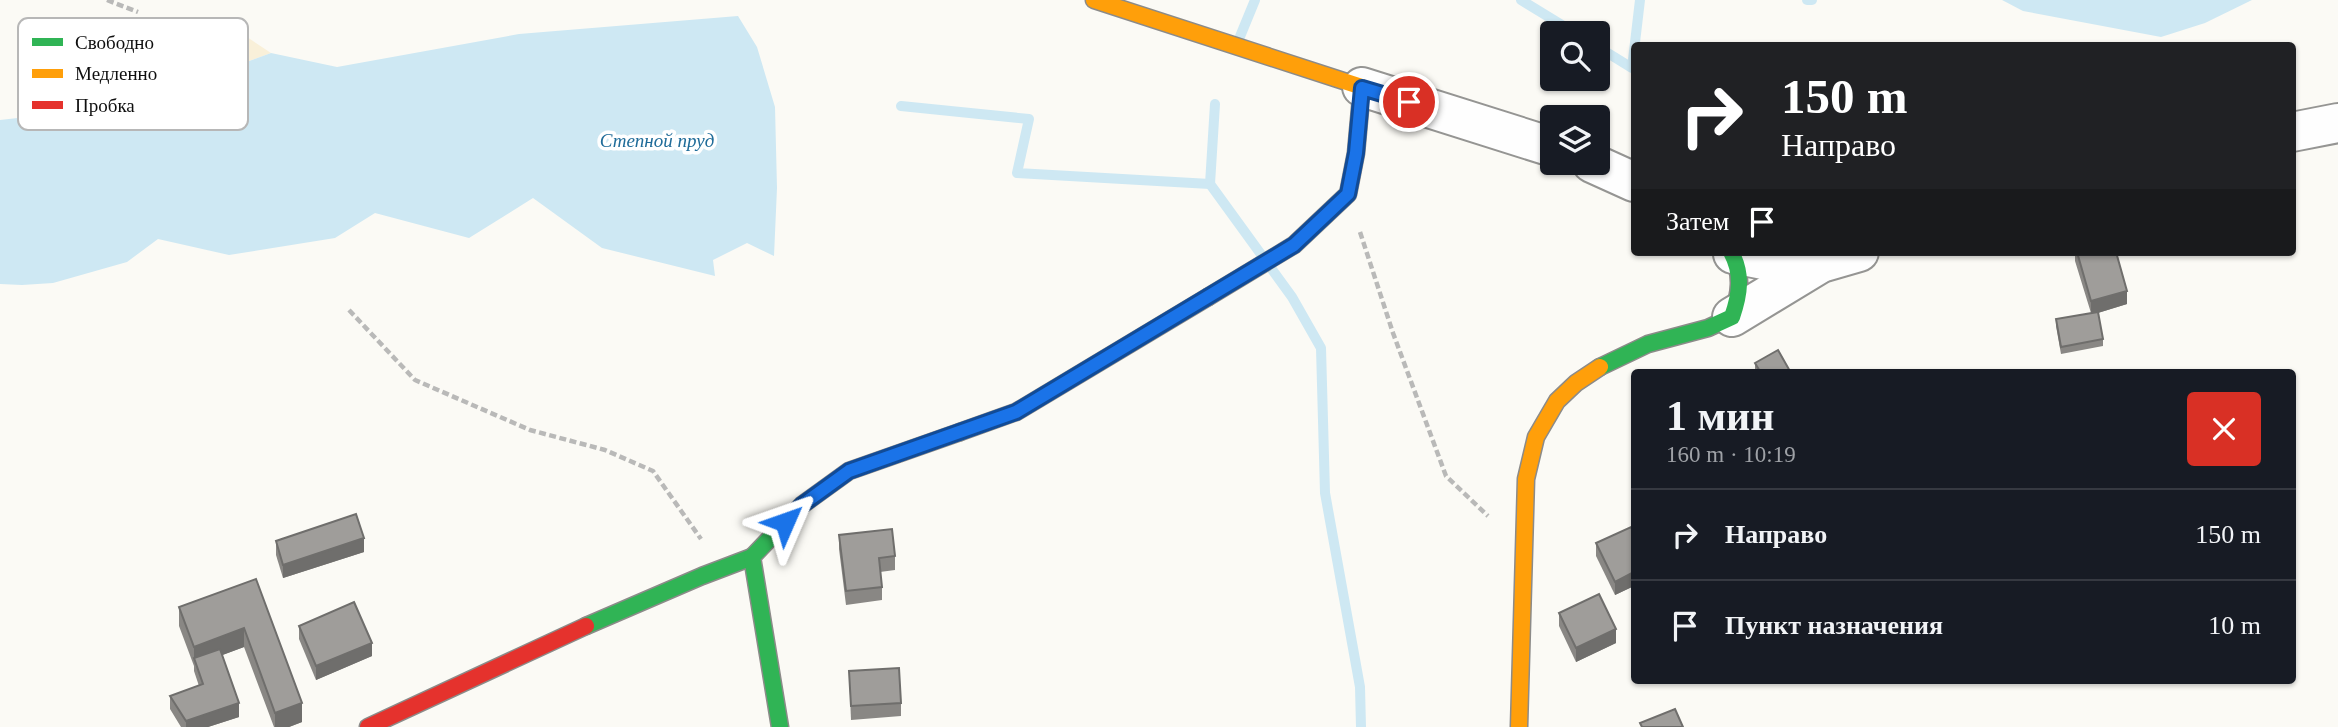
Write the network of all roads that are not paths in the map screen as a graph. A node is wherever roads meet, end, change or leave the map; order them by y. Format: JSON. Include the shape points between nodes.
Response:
{"nodes":[{"id":1,"x":1094,"y":0,"type":"edge"},
{"id":2,"x":1362,"y":88,"type":"junction"},
{"id":3,"x":2338,"y":123,"type":"edge"},
{"id":4,"x":2296,"y":131,"type":"edge"},
{"id":5,"x":1540,"y":143,"type":"edge"},
{"id":6,"x":1610,"y":171,"type":"edge"},
{"id":7,"x":1631,"y":181,"type":"edge"},
{"id":8,"x":1733,"y":256,"type":"edge"},
{"id":9,"x":1746,"y":256,"type":"edge"},
{"id":10,"x":1845,"y":256,"type":"edge"},
{"id":11,"x":1821,"y":263,"type":"junction"},
{"id":12,"x":1732,"y":317,"type":"junction"},
{"id":13,"x":752,"y":557,"type":"junction"},
{"id":14,"x":368,"y":727,"type":"edge"},
{"id":15,"x":780,"y":727,"type":"edge"},
{"id":16,"x":1519,"y":727,"type":"edge"}],
"edges":[{"from":1,"to":2,"type":"street"},
{"from":2,"to":5,"type":"street"},
{"from":2,"to":13,"type":"street","via":[[1348,194],[1294,245],[1016,412],[849,471],[802,505]]},
{"from":3,"to":4,"type":"street"},
{"from":6,"to":7,"type":"street"},
{"from":8,"to":12,"type":"street","via":[[1740,298]]},
{"from":9,"to":11,"type":"street"},
{"from":10,"to":11,"type":"street"},
{"from":11,"to":12,"type":"street"},
{"from":12,"to":16,"type":"street","via":[[1648,344],[1602,366],[1556,401],[1536,437],[1526,479]]},
{"from":13,"to":14,"type":"street"},
{"from":13,"to":15,"type":"street"}]}
